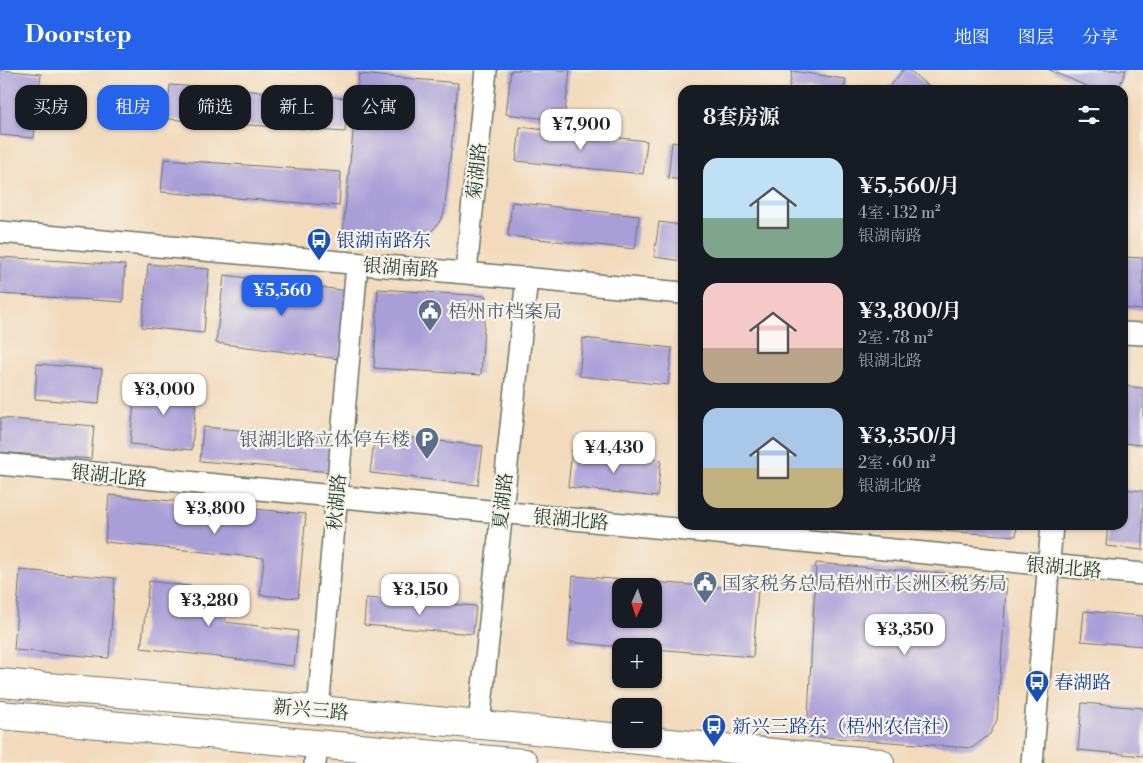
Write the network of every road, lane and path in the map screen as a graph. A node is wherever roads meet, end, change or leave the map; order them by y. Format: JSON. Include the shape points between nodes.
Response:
{"nodes":[{"id":1,"x":486,"y":70,"type":"edge"},
{"id":2,"x":0,"y":232,"type":"edge"},
{"id":3,"x":357,"y":264,"type":"junction"},
{"id":4,"x":466,"y":272,"type":"junction"},
{"id":5,"x":527,"y":278,"type":"junction"},
{"id":6,"x":678,"y":293,"type":"edge"},
{"id":7,"x":1128,"y":333,"type":"edge"},
{"id":8,"x":1143,"y":334,"type":"edge"},
{"id":9,"x":0,"y":464,"type":"edge"},
{"id":10,"x":336,"y":497,"type":"junction"},
{"id":11,"x":501,"y":512,"type":"junction"},
{"id":12,"x":678,"y":529,"type":"edge"},
{"id":13,"x":687,"y":530,"type":"edge"},
{"id":14,"x":1052,"y":530,"type":"edge"},
{"id":15,"x":1048,"y":565,"type":"junction"},
{"id":16,"x":1143,"y":574,"type":"edge"},
{"id":17,"x":0,"y":683,"type":"edge"},
{"id":18,"x":318,"y":710,"type":"junction"},
{"id":19,"x":0,"y":715,"type":"edge"},
{"id":20,"x":479,"y":724,"type":"junction"},
{"id":21,"x":612,"y":737,"type":"edge"},
{"id":22,"x":662,"y":742,"type":"edge"},
{"id":23,"x":316,"y":753,"type":"edge"},
{"id":24,"x":475,"y":761,"type":"edge"},
{"id":25,"x":524,"y":763,"type":"edge"},
{"id":26,"x":880,"y":763,"type":"edge"},
{"id":27,"x":1032,"y":763,"type":"edge"}],
"edges":[{"from":1,"to":4,"type":"street","name":"菊湖路"},
{"from":2,"to":3,"type":"street","name":"银湖南路"},
{"from":3,"to":4,"type":"street","name":"银湖南路"},
{"from":3,"to":10,"type":"street","name":"秋湖路"},
{"from":4,"to":5,"type":"street","name":"银湖南路"},
{"from":5,"to":6,"type":"street","name":"银湖南路"},
{"from":5,"to":11,"type":"street","name":"夏湖路"},
{"from":7,"to":8,"type":"street"},
{"from":9,"to":10,"type":"street","name":"银湖北路"},
{"from":10,"to":11,"type":"street","name":"银湖北路"},
{"from":10,"to":18,"type":"street","name":"秋湖路"},
{"from":11,"to":12,"type":"street","name":"银湖北路"},
{"from":11,"to":20,"type":"street","name":"夏湖路"},
{"from":13,"to":15,"type":"street","name":"银湖北路"},
{"from":14,"to":15,"type":"street"},
{"from":15,"to":16,"type":"street","name":"银湖北路"},
{"from":15,"to":27,"type":"street"},
{"from":17,"to":18,"type":"main road","name":"新兴三路"},
{"from":18,"to":20,"type":"main road","name":"新兴三路"},
{"from":19,"to":23,"type":"main road","name":"新兴三路"},
{"from":20,"to":21,"type":"main road","name":"新兴三路"},
{"from":22,"to":26,"type":"main road"},
{"from":23,"to":24,"type":"main road","name":"新兴三路"},
{"from":24,"to":25,"type":"main road","name":"新兴三路"}]}
